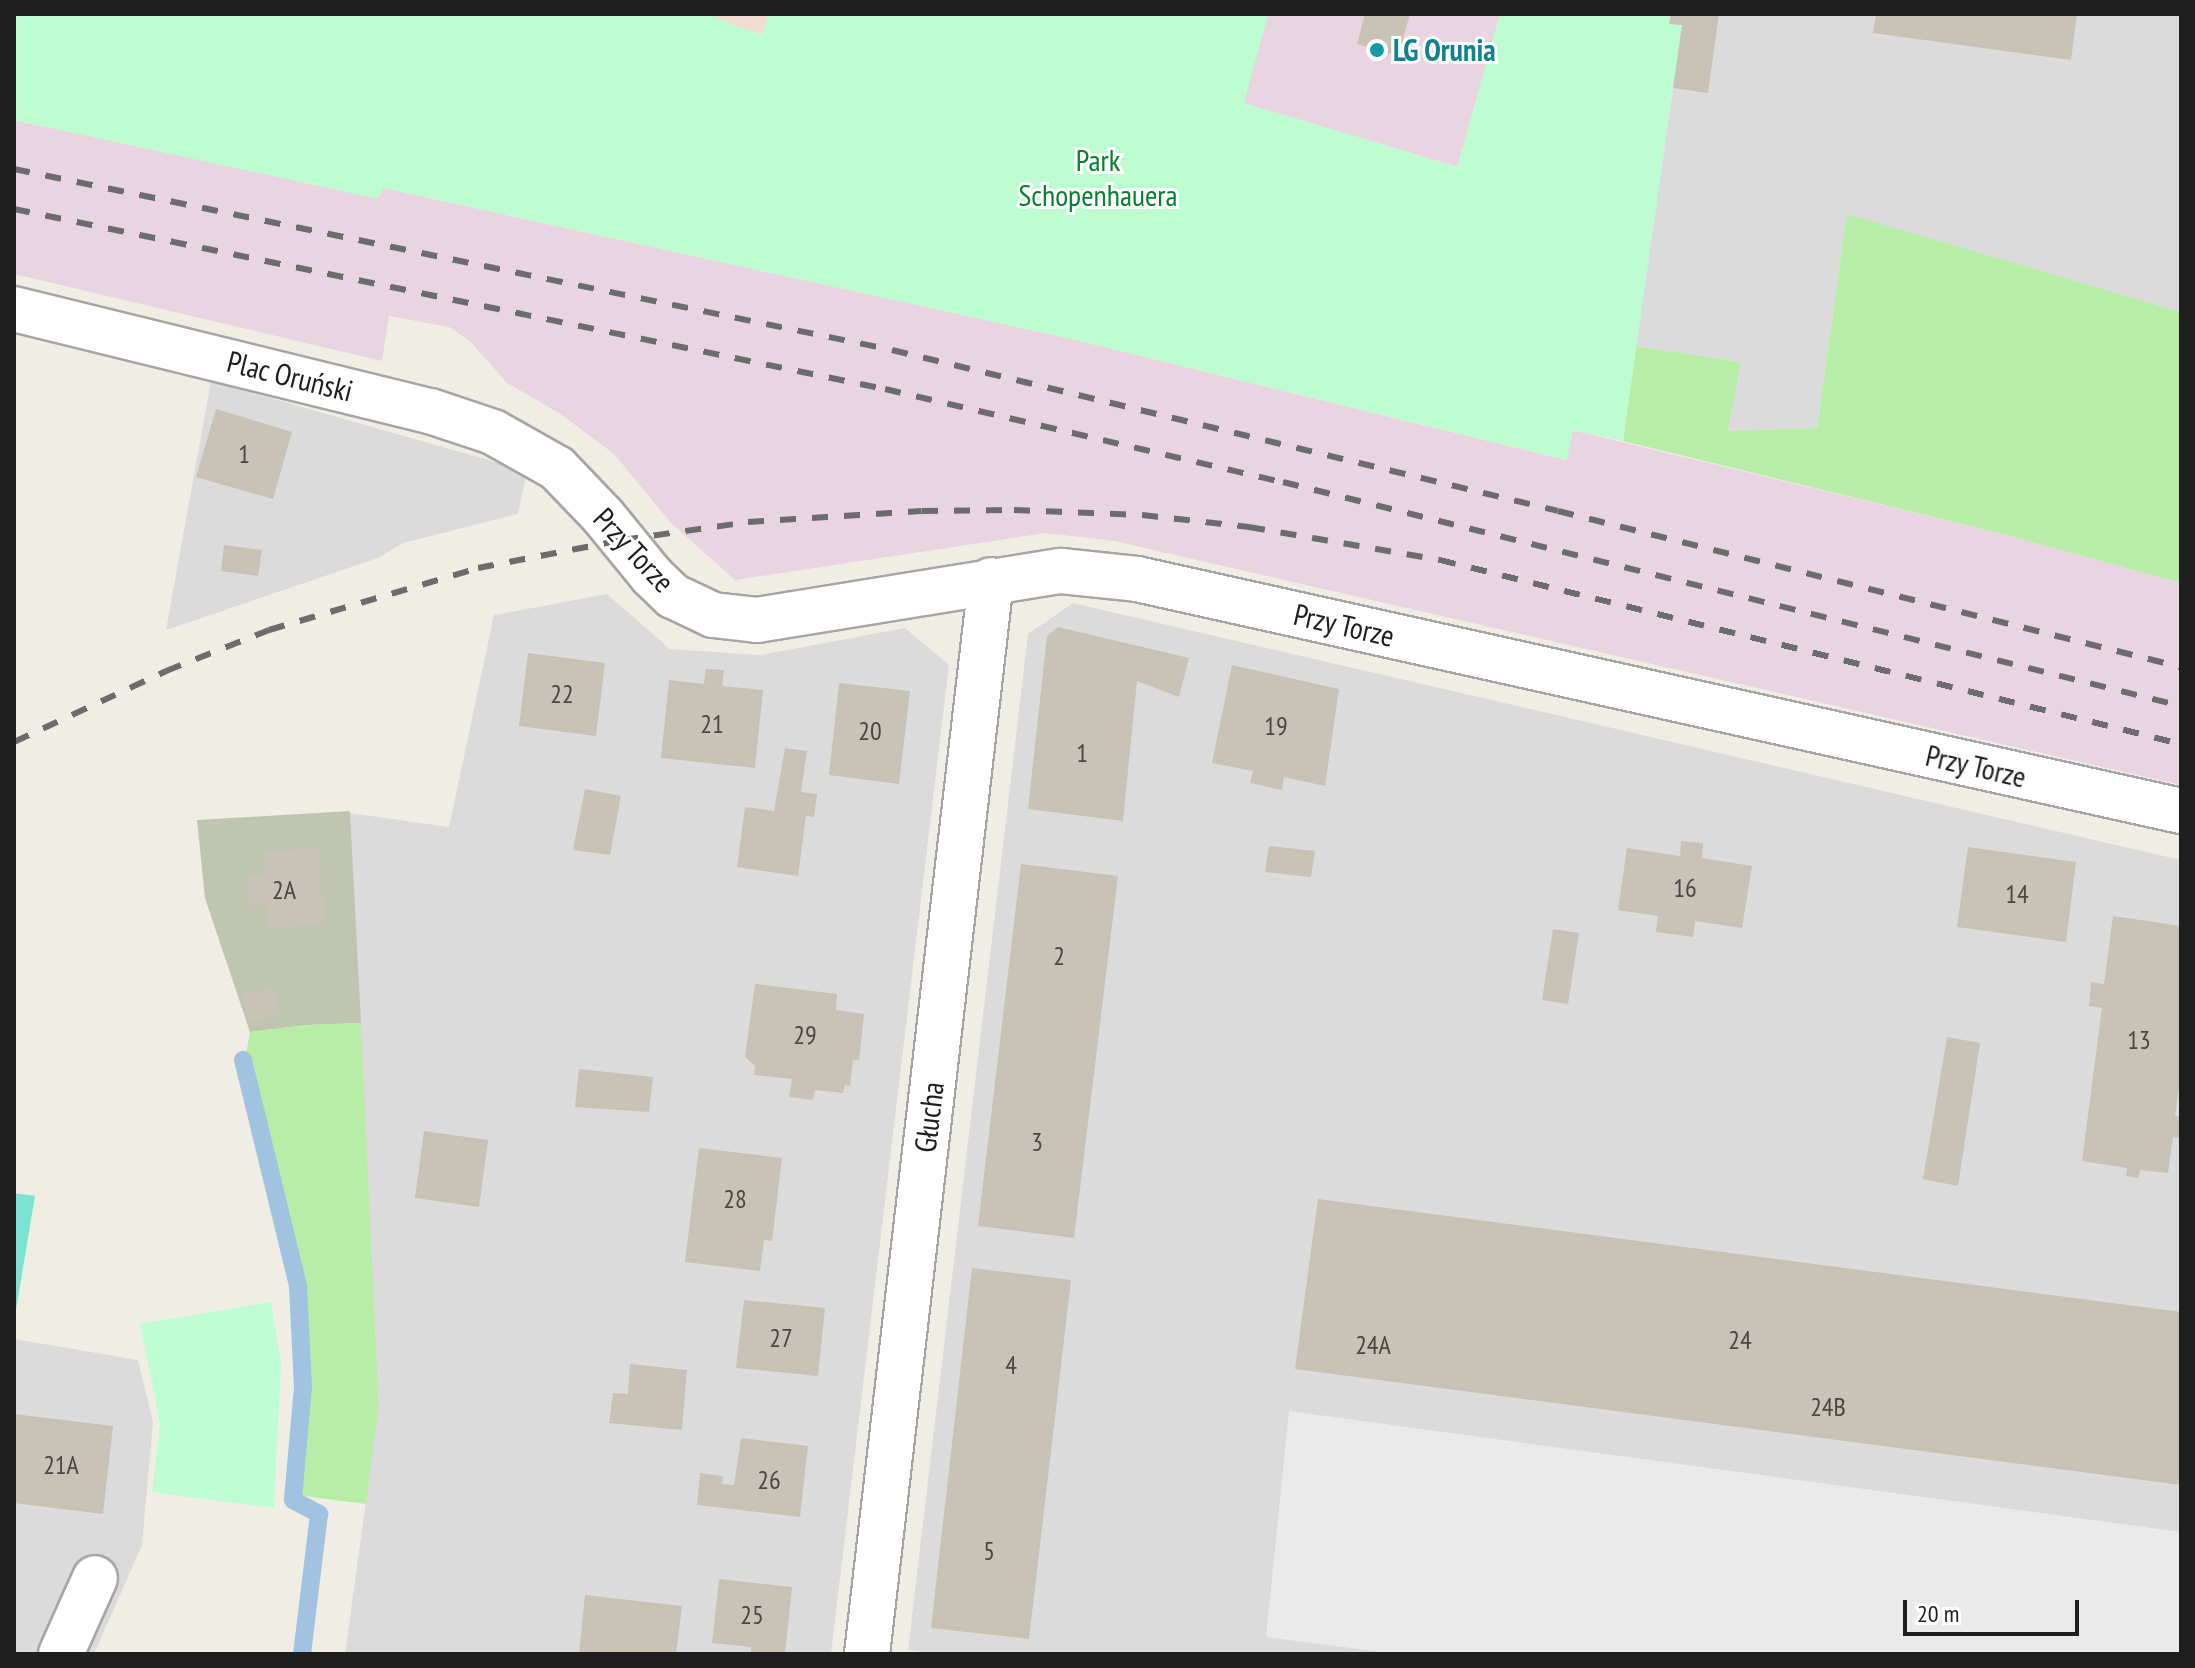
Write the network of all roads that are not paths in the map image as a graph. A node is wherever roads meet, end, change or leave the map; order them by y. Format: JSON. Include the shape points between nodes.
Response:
{"nodes":[{"id":1,"x":14,"y":309,"type":"edge"},
{"id":2,"x":557,"y":468,"type":"joint"},
{"id":3,"x":991,"y":580,"type":"junction"},
{"id":4,"x":2181,"y":811,"type":"edge"},
{"id":5,"x":95,"y":1578,"type":"dead end"},
{"id":6,"x":61,"y":1654,"type":"edge"},
{"id":7,"x":867,"y":1654,"type":"edge"}],
"edges":[{"from":1,"to":2,"type":"street","name":"Plac Oruński","via":[[430,411],[493,432]]},
{"from":2,"to":3,"type":"street","name":"Przy Torze","via":[[673,596],[713,615],[757,620]]},
{"from":3,"to":4,"type":"street","name":"Przy Torze","via":[[1061,571],[1137,579]]},
{"from":3,"to":7,"type":"street","name":"Głucha"},
{"from":5,"to":6,"type":"street"}]}
